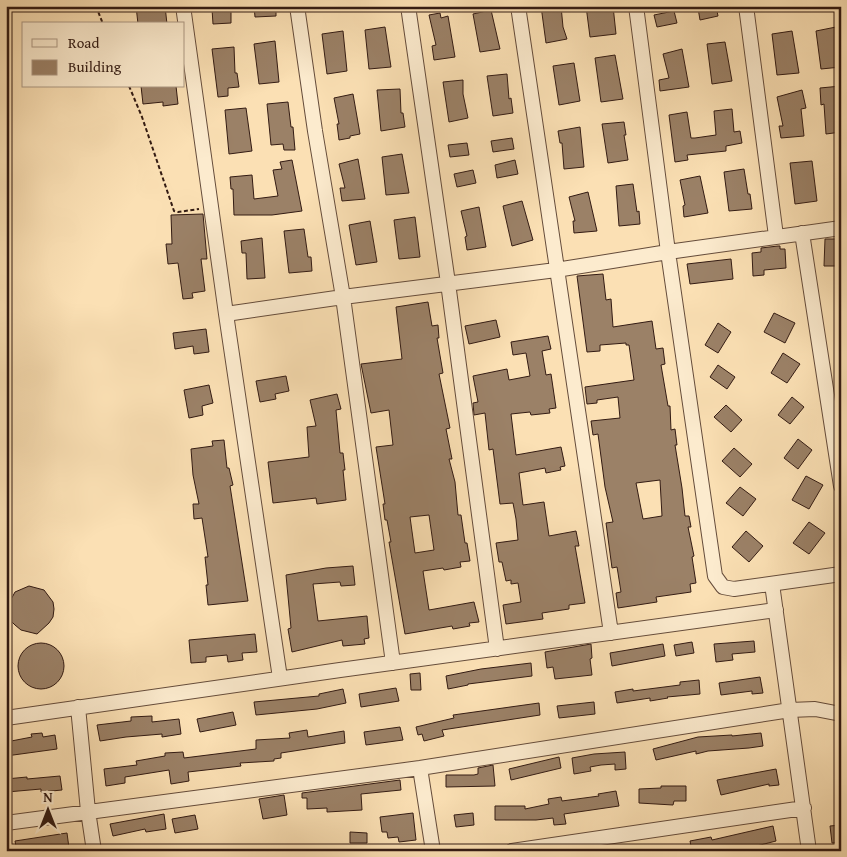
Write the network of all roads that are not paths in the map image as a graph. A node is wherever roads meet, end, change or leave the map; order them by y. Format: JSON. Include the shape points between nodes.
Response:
{"nodes":[{"id":1,"x":184,"y":6,"type":"edge"},
{"id":2,"x":297,"y":6,"type":"edge"},
{"id":3,"x":408,"y":6,"type":"edge"},
{"id":4,"x":518,"y":6,"type":"edge"},
{"id":5,"x":636,"y":6,"type":"edge"},
{"id":6,"x":746,"y":6,"type":"edge"},
{"id":7,"x":841,"y":228,"type":"edge"},
{"id":8,"x":802,"y":233,"type":"junction"},
{"id":9,"x":776,"y":236,"type":"junction"},
{"id":10,"x":668,"y":252,"type":"junction"},
{"id":11,"x":556,"y":270,"type":"junction"},
{"id":12,"x":448,"y":283,"type":"junction"},
{"id":13,"x":343,"y":297,"type":"junction"},
{"id":14,"x":226,"y":314,"type":"junction"},
{"id":15,"x":841,"y":486,"type":"edge"},
{"id":16,"x":841,"y":574,"type":"edge"},
{"id":17,"x":772,"y":584,"type":"junction"},
{"id":18,"x":776,"y":610,"type":"junction"},
{"id":19,"x":611,"y":633,"type":"junction"},
{"id":20,"x":497,"y":649,"type":"junction"},
{"id":21,"x":393,"y":663,"type":"junction"},
{"id":22,"x":280,"y":678,"type":"junction"},
{"id":23,"x":78,"y":707,"type":"junction"},
{"id":24,"x":790,"y":710,"type":"junction"},
{"id":25,"x":841,"y":714,"type":"edge"},
{"id":26,"x":6,"y":718,"type":"edge"},
{"id":27,"x":420,"y":768,"type":"junction"},
{"id":28,"x":804,"y":808,"type":"junction"},
{"id":29,"x":88,"y":811,"type":"junction"},
{"id":30,"x":6,"y":823,"type":"edge"},
{"id":31,"x":94,"y":851,"type":"edge"},
{"id":32,"x":433,"y":851,"type":"edge"},
{"id":33,"x":512,"y":851,"type":"edge"},
{"id":34,"x":809,"y":851,"type":"edge"}],
"edges":[{"from":1,"to":14,"type":"street"},
{"from":2,"to":13,"type":"street"},
{"from":3,"to":12,"type":"street"},
{"from":4,"to":11,"type":"street"},
{"from":5,"to":10,"type":"street"},
{"from":6,"to":9,"type":"street"},
{"from":7,"to":8,"type":"street"},
{"from":8,"to":9,"type":"street"},
{"from":8,"to":15,"type":"street"},
{"from":9,"to":10,"type":"street"},
{"from":10,"to":11,"type":"street"},
{"from":10,"to":17,"type":"street","via":[[715,576],[723,587],[734,589]]},
{"from":11,"to":12,"type":"street"},
{"from":11,"to":19,"type":"street"},
{"from":12,"to":13,"type":"street"},
{"from":12,"to":20,"type":"street"},
{"from":13,"to":14,"type":"street"},
{"from":13,"to":21,"type":"street"},
{"from":14,"to":22,"type":"street"},
{"from":16,"to":17,"type":"street"},
{"from":17,"to":18,"type":"street"},
{"from":18,"to":19,"type":"street"},
{"from":18,"to":24,"type":"street"},
{"from":19,"to":20,"type":"street"},
{"from":20,"to":21,"type":"street"},
{"from":21,"to":22,"type":"street"},
{"from":22,"to":23,"type":"street"},
{"from":23,"to":26,"type":"street"},
{"from":23,"to":29,"type":"street"},
{"from":24,"to":25,"type":"street","via":[[815,709]]},
{"from":24,"to":27,"type":"street"},
{"from":24,"to":28,"type":"street"},
{"from":27,"to":29,"type":"street"},
{"from":27,"to":32,"type":"street"},
{"from":28,"to":33,"type":"street"},
{"from":28,"to":34,"type":"street"},
{"from":29,"to":30,"type":"street"},
{"from":29,"to":31,"type":"street"}]}
